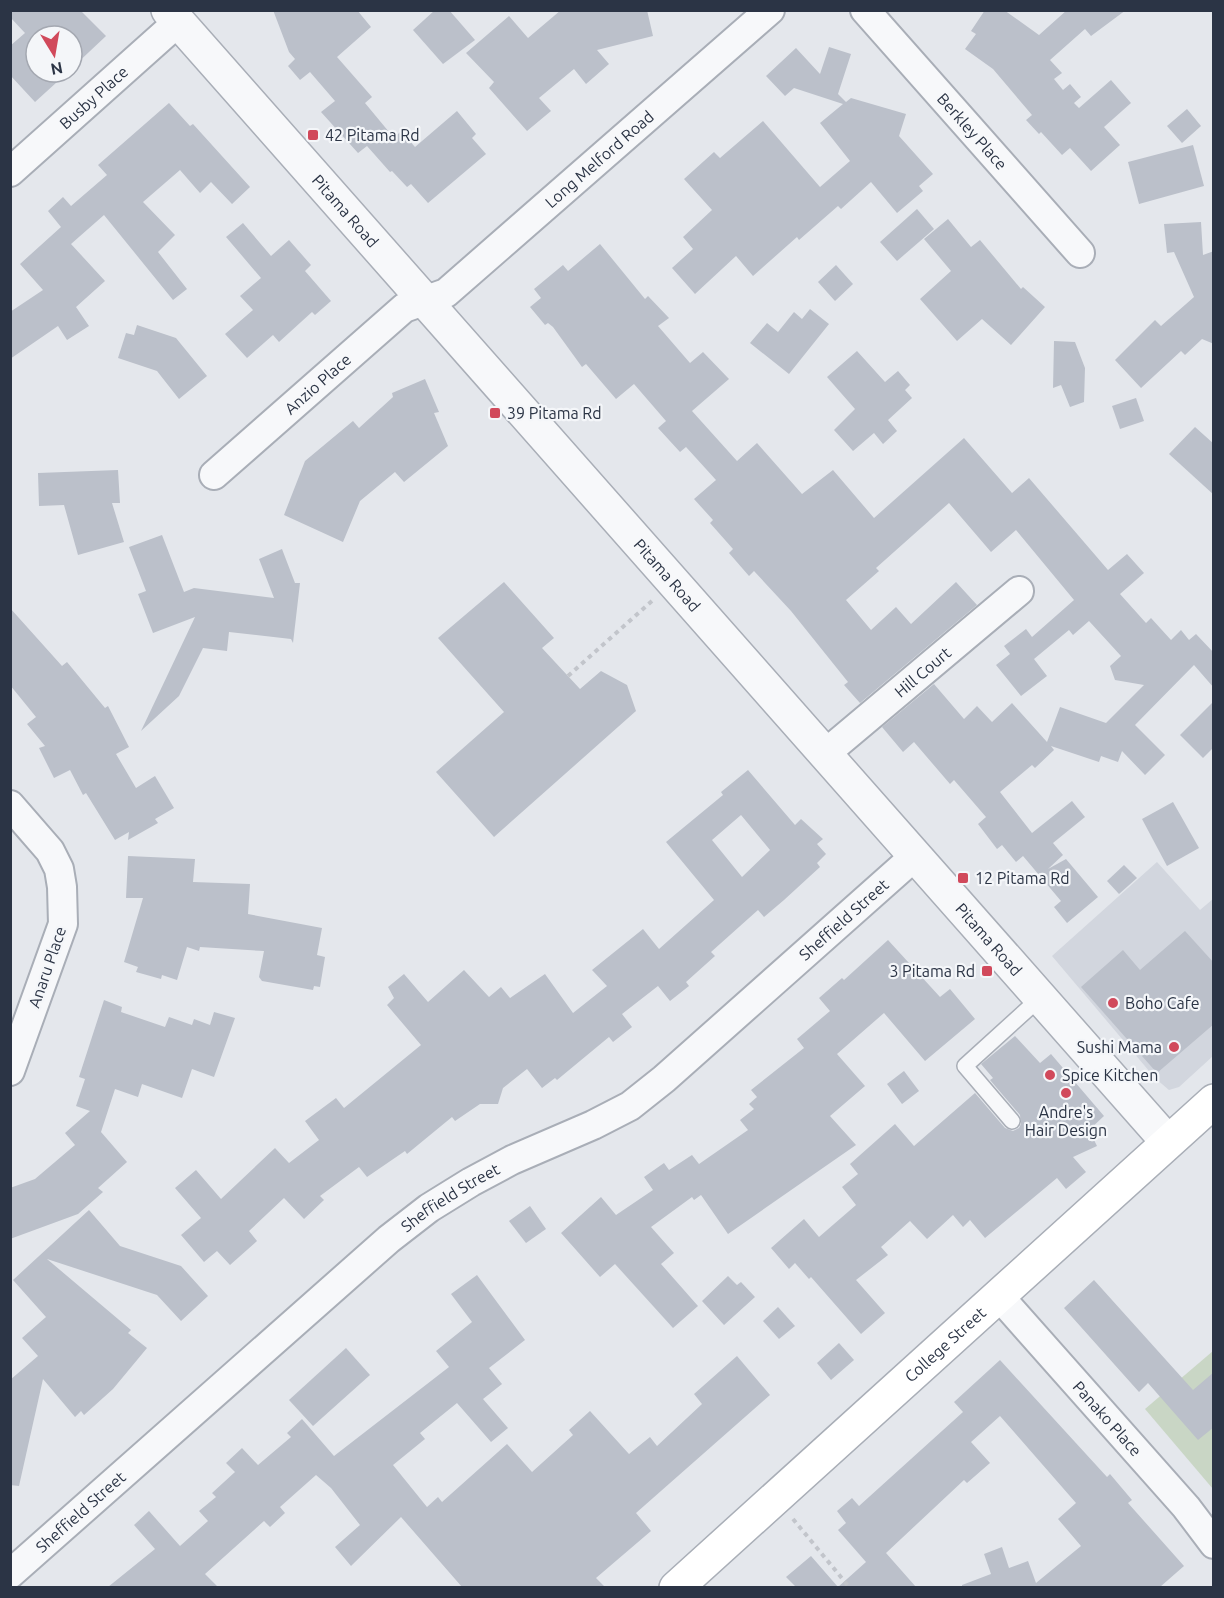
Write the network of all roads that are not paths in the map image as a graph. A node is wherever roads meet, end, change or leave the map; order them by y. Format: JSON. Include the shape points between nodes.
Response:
{"nodes":[{"id":1,"x":770,"y":10,"type":"edge"},
{"id":2,"x":865,"y":10,"type":"edge"},
{"id":3,"x":173,"y":16,"type":"edge"},
{"id":4,"x":10,"y":172,"type":"edge"},
{"id":5,"x":1080,"y":253,"type":"dead end"},
{"id":6,"x":426,"y":300,"type":"junction"},
{"id":7,"x":214,"y":475,"type":"dead end"},
{"id":8,"x":1019,"y":591,"type":"dead end"},
{"id":9,"x":826,"y":753,"type":"junction"},
{"id":10,"x":10,"y":805,"type":"edge"},
{"id":11,"x":915,"y":856,"type":"junction"},
{"id":12,"x":1041,"y":997,"type":"junction"},
{"id":13,"x":10,"y":1071,"type":"edge"},
{"id":14,"x":1214,"y":1101,"type":"edge"},
{"id":15,"x":1012,"y":1121,"type":"dead end"},
{"id":16,"x":1167,"y":1141,"type":"junction"},
{"id":17,"x":998,"y":1295,"type":"junction"},
{"id":18,"x":1214,"y":1544,"type":"edge"},
{"id":19,"x":10,"y":1574,"type":"edge"},
{"id":20,"x":676,"y":1587,"type":"edge"}],
"edges":[{"from":1,"to":6,"type":"street","name":"Long Melford Road","via":[[446,293]]},
{"from":2,"to":5,"type":"street","name":"Berkley Place"},
{"from":3,"to":4,"type":"street","name":"Busby Place"},
{"from":3,"to":6,"type":"street","name":"Pitama Road"},
{"from":6,"to":7,"type":"street","name":"Anzio Place","via":[[404,308]]},
{"from":6,"to":9,"type":"street","name":"Pitama Road"},
{"from":8,"to":9,"type":"street","name":"Hill Court"},
{"from":9,"to":11,"type":"street","name":"Pitama Road"},
{"from":10,"to":13,"type":"street","name":"Anaru Place","via":[[50,851],[58,868],[63,924]]},
{"from":11,"to":12,"type":"street","name":"Pitama Road"},
{"from":11,"to":19,"type":"street","name":"Sheffield Street","via":[[630,1106],[471,1182],[389,1239]]},
{"from":12,"to":15,"type":"lane","via":[[965,1066]]},
{"from":12,"to":16,"type":"street","name":"Pitama Road"},
{"from":14,"to":16,"type":"main road","name":"College Street"},
{"from":16,"to":17,"type":"main road","name":"College Street"},
{"from":17,"to":18,"type":"street","name":"Panako Place","via":[[1186,1507]]},
{"from":17,"to":20,"type":"main road","name":"College Street"}]}
